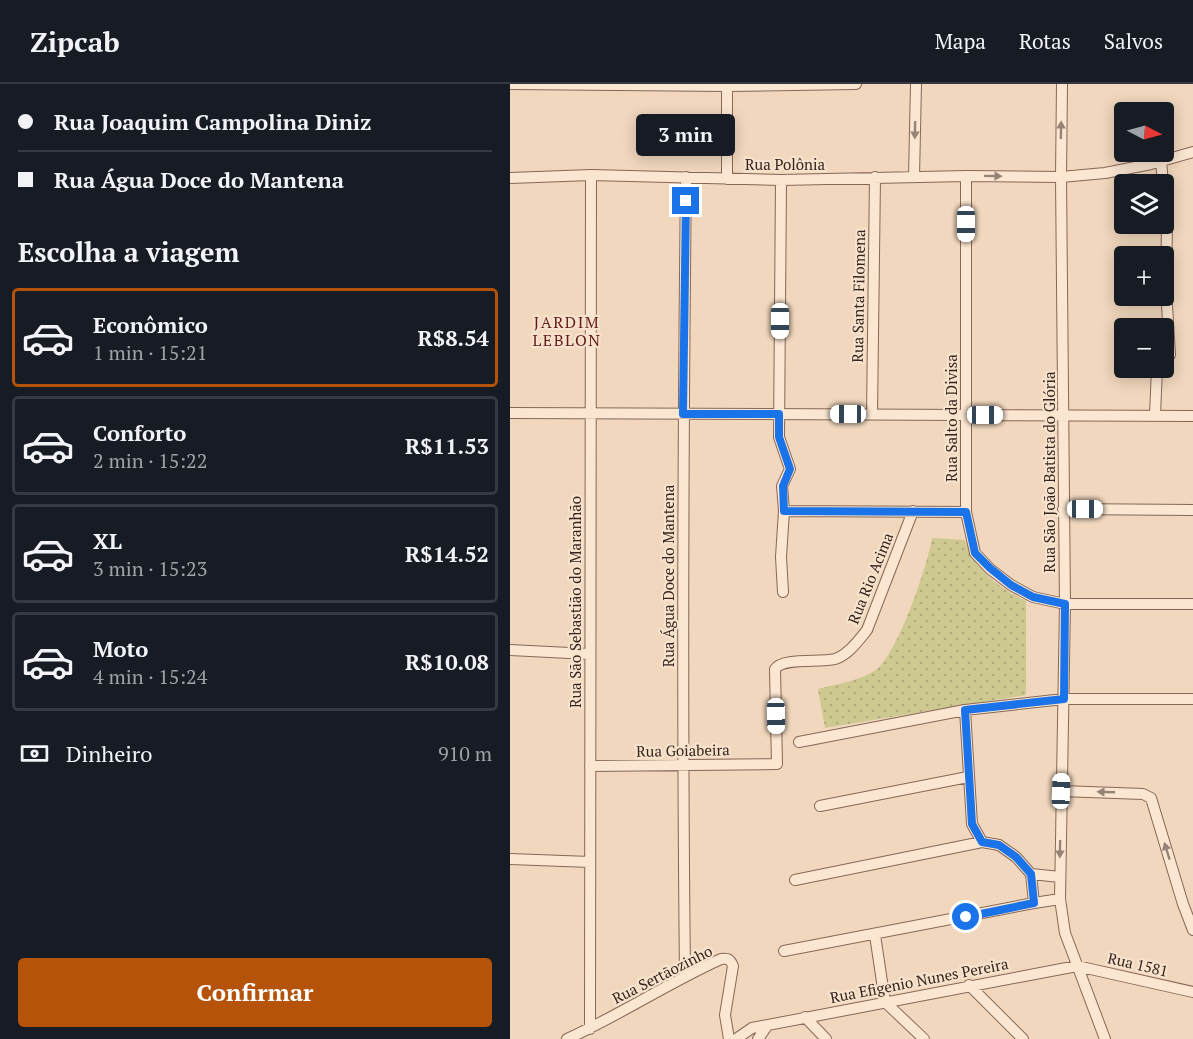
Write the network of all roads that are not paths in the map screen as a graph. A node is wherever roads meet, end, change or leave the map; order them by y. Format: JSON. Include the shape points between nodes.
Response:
{"nodes":[{"id":1,"x":510,"y":84,"type":"edge"},
{"id":2,"x":856,"y":84,"type":"edge"},
{"id":3,"x":916,"y":84,"type":"edge"},
{"id":4,"x":1062,"y":84,"type":"edge"},
{"id":5,"x":726,"y":85,"type":"edge"},
{"id":6,"x":1193,"y":152,"type":"edge"},
{"id":7,"x":1174,"y":157,"type":"edge"},
{"id":8,"x":1156,"y":162,"type":"edge"},
{"id":9,"x":591,"y":175,"type":"junction"},
{"id":10,"x":966,"y":176,"type":"junction"},
{"id":11,"x":686,"y":177,"type":"junction"},
{"id":12,"x":875,"y":177,"type":"junction"},
{"id":13,"x":914,"y":177,"type":"junction"},
{"id":14,"x":1060,"y":177,"type":"junction"},
{"id":15,"x":510,"y":178,"type":"edge"},
{"id":16,"x":727,"y":179,"type":"junction"},
{"id":17,"x":781,"y":180,"type":"junction"},
{"id":18,"x":1167,"y":234,"type":"edge"},
{"id":19,"x":1168,"y":318,"type":"edge"},
{"id":20,"x":1157,"y":378,"type":"edge"},
{"id":21,"x":510,"y":413,"type":"edge"},
{"id":22,"x":591,"y":413,"type":"junction"},
{"id":23,"x":683,"y":414,"type":"junction"},
{"id":24,"x":779,"y":414,"type":"junction"},
{"id":25,"x":872,"y":415,"type":"junction"},
{"id":26,"x":966,"y":415,"type":"junction"},
{"id":27,"x":1155,"y":415,"type":"junction"},
{"id":28,"x":1064,"y":416,"type":"junction"},
{"id":29,"x":1193,"y":416,"type":"edge"},
{"id":30,"x":1063,"y":509,"type":"junction"},
{"id":31,"x":1193,"y":510,"type":"edge"},
{"id":32,"x":784,"y":511,"type":"junction"},
{"id":33,"x":913,"y":511,"type":"junction"},
{"id":34,"x":966,"y":512,"type":"junction"},
{"id":35,"x":783,"y":592,"type":"dead end"},
{"id":36,"x":1065,"y":604,"type":"junction"},
{"id":37,"x":1193,"y":604,"type":"edge"},
{"id":38,"x":510,"y":650,"type":"edge"},
{"id":39,"x":590,"y":654,"type":"junction"},
{"id":40,"x":1064,"y":699,"type":"junction"},
{"id":41,"x":1193,"y":699,"type":"edge"},
{"id":42,"x":965,"y":710,"type":"junction"},
{"id":43,"x":799,"y":742,"type":"dead end"},
{"id":44,"x":777,"y":764,"type":"joint"},
{"id":45,"x":682,"y":765,"type":"junction"},
{"id":46,"x":590,"y":766,"type":"junction"},
{"id":47,"x":968,"y":777,"type":"junction"},
{"id":48,"x":1061,"y":791,"type":"junction"},
{"id":49,"x":820,"y":806,"type":"dead end"},
{"id":50,"x":982,"y":842,"type":"junction"},
{"id":51,"x":510,"y":859,"type":"edge"},
{"id":52,"x":590,"y":862,"type":"junction"},
{"id":53,"x":1031,"y":874,"type":"junction"},
{"id":54,"x":1060,"y":877,"type":"junction"},
{"id":55,"x":795,"y":880,"type":"dead end"},
{"id":56,"x":1060,"y":899,"type":"junction"},
{"id":57,"x":1034,"y":903,"type":"junction"},
{"id":58,"x":1188,"y":903,"type":"edge"},
{"id":59,"x":1193,"y":930,"type":"edge"},
{"id":60,"x":875,"y":935,"type":"junction"},
{"id":61,"x":784,"y":951,"type":"dead end"},
{"id":62,"x":1077,"y":966,"type":"junction"},
{"id":63,"x":685,"y":975,"type":"junction"},
{"id":64,"x":969,"y":985,"type":"junction"},
{"id":65,"x":1193,"y":992,"type":"edge"},
{"id":66,"x":885,"y":1002,"type":"junction"},
{"id":67,"x":805,"y":1017,"type":"junction"},
{"id":68,"x":767,"y":1026,"type":"junction"},
{"id":69,"x":590,"y":1029,"type":"junction"},
{"id":70,"x":567,"y":1039,"type":"edge"},
{"id":71,"x":729,"y":1039,"type":"edge"},
{"id":72,"x":736,"y":1039,"type":"edge"},
{"id":73,"x":758,"y":1039,"type":"edge"},
{"id":74,"x":826,"y":1039,"type":"edge"},
{"id":75,"x":924,"y":1039,"type":"edge"},
{"id":76,"x":1023,"y":1039,"type":"edge"},
{"id":77,"x":1105,"y":1039,"type":"edge"}],
"edges":[{"from":1,"to":5,"type":"street"},
{"from":2,"to":5,"type":"street"},
{"from":3,"to":13,"type":"street","one_way":true},
{"from":14,"to":4,"type":"street","name":"Rua São João Batista do Glória","one_way":true},
{"from":5,"to":16,"type":"street"},
{"from":6,"to":7,"type":"street","name":"Rua Polônia"},
{"from":8,"to":14,"type":"street","name":"Rua Polônia"},
{"from":9,"to":11,"type":"street","name":"Rua Polônia"},
{"from":9,"to":15,"type":"street","name":"Rua Polônia"},
{"from":9,"to":22,"type":"street","name":"Rua São Sebastião do Maranhão"},
{"from":10,"to":13,"type":"street","name":"Rua Polônia"},
{"from":10,"to":14,"type":"street","name":"Rua Polônia","one_way":true},
{"from":10,"to":26,"type":"street","name":"Rua Salto da Divisa"},
{"from":11,"to":16,"type":"street","name":"Rua Polônia"},
{"from":11,"to":23,"type":"street","name":"Rua Água Doce do Mantena"},
{"from":12,"to":13,"type":"street","name":"Rua Polônia"},
{"from":12,"to":17,"type":"street","name":"Rua Polônia"},
{"from":12,"to":25,"type":"street","name":"Rua Santa Filomena"},
{"from":14,"to":28,"type":"street","name":"Rua São João Batista do Glória"},
{"from":16,"to":17,"type":"street","name":"Rua Polônia"},
{"from":17,"to":24,"type":"street"},
{"from":18,"to":19,"type":"street"},
{"from":20,"to":27,"type":"street"},
{"from":21,"to":22,"type":"street"},
{"from":22,"to":23,"type":"street"},
{"from":22,"to":39,"type":"street","name":"Rua São Sebastião do Maranhão"},
{"from":23,"to":24,"type":"street"},
{"from":23,"to":45,"type":"street","name":"Rua Água Doce do Mantena"},
{"from":24,"to":25,"type":"street"},
{"from":24,"to":32,"type":"street","via":[[779,437],[790,469],[783,486]]},
{"from":25,"to":26,"type":"street"},
{"from":26,"to":28,"type":"street"},
{"from":26,"to":34,"type":"street","name":"Rua Salto da Divisa"},
{"from":27,"to":28,"type":"street"},
{"from":27,"to":29,"type":"street"},
{"from":28,"to":30,"type":"street","name":"Rua São João Batista do Glória"},
{"from":30,"to":31,"type":"street"},
{"from":30,"to":36,"type":"street","name":"Rua São João Batista do Glória"},
{"from":32,"to":33,"type":"street"},
{"from":32,"to":35,"type":"street"},
{"from":33,"to":34,"type":"street"},
{"from":33,"to":44,"type":"street","name":"Rua Rio Acima","via":[[867,630],[857,643],[837,659],[778,665],[775,669]]},
{"from":34,"to":36,"type":"street","name":"Rua Salto da Divisa","via":[[975,553],[990,568],[1033,597]]},
{"from":36,"to":37,"type":"street","name":"Rua Salto da Divisa"},
{"from":36,"to":40,"type":"street","name":"Rua São João Batista do Glória"},
{"from":38,"to":39,"type":"street"},
{"from":39,"to":46,"type":"street","name":"Rua São Sebastião do Maranhão"},
{"from":40,"to":41,"type":"street"},
{"from":40,"to":42,"type":"street"},
{"from":40,"to":48,"type":"street","name":"Rua São João Batista do Glória"},
{"from":42,"to":43,"type":"street"},
{"from":42,"to":47,"type":"street"},
{"from":44,"to":45,"type":"street","name":"Rua Goiabeira"},
{"from":45,"to":46,"type":"street","name":"Rua Goiabeira"},
{"from":45,"to":63,"type":"street","name":"Rua Água Doce do Mantena"},
{"from":46,"to":52,"type":"street","name":"Rua São Sebastião do Maranhão"},
{"from":47,"to":49,"type":"street"},
{"from":47,"to":50,"type":"street","via":[[972,824]]},
{"from":48,"to":54,"type":"street","name":"Rua São João Batista do Glória","one_way":true},
{"from":58,"to":48,"type":"street","one_way":true,"via":[[1151,798],[1143,794]]},
{"from":50,"to":53,"type":"street","via":[[999,845]]},
{"from":50,"to":55,"type":"street"},
{"from":51,"to":52,"type":"street"},
{"from":52,"to":69,"type":"street","name":"Rua São Sebastião do Maranhão"},
{"from":53,"to":54,"type":"street"},
{"from":53,"to":57,"type":"street"},
{"from":54,"to":56,"type":"street","name":"Rua São João Batista do Glória"},
{"from":56,"to":57,"type":"street"},
{"from":56,"to":62,"type":"street","name":"Rua São João Batista do Glória","via":[[1065,933]]},
{"from":57,"to":60,"type":"street"},
{"from":58,"to":59,"type":"street"},
{"from":60,"to":61,"type":"street"},
{"from":60,"to":66,"type":"street"},
{"from":62,"to":64,"type":"street","name":"Rua Efigenio Nunes Pereira"},
{"from":62,"to":65,"type":"street","name":"Rua 1581"},
{"from":62,"to":77,"type":"street","name":"Rua São João Batista do Glória"},
{"from":63,"to":69,"type":"street","name":"Rua Sertãozinho"},
{"from":63,"to":71,"type":"street","name":"Rua Sertãozinho","via":[[721,959],[731,961],[725,1015]]},
{"from":64,"to":66,"type":"street","name":"Rua Efigenio Nunes Pereira"},
{"from":64,"to":76,"type":"street"},
{"from":66,"to":67,"type":"street","name":"Rua Efigenio Nunes Pereira"},
{"from":66,"to":75,"type":"street"},
{"from":67,"to":68,"type":"street","name":"Rua Efigenio Nunes Pereira"},
{"from":67,"to":74,"type":"street"},
{"from":68,"to":72,"type":"street","name":"Rua Efigenio Nunes Pereira","via":[[752,1028]]},
{"from":68,"to":73,"type":"street"},
{"from":69,"to":70,"type":"street","name":"Rua Sertãozinho"}]}
